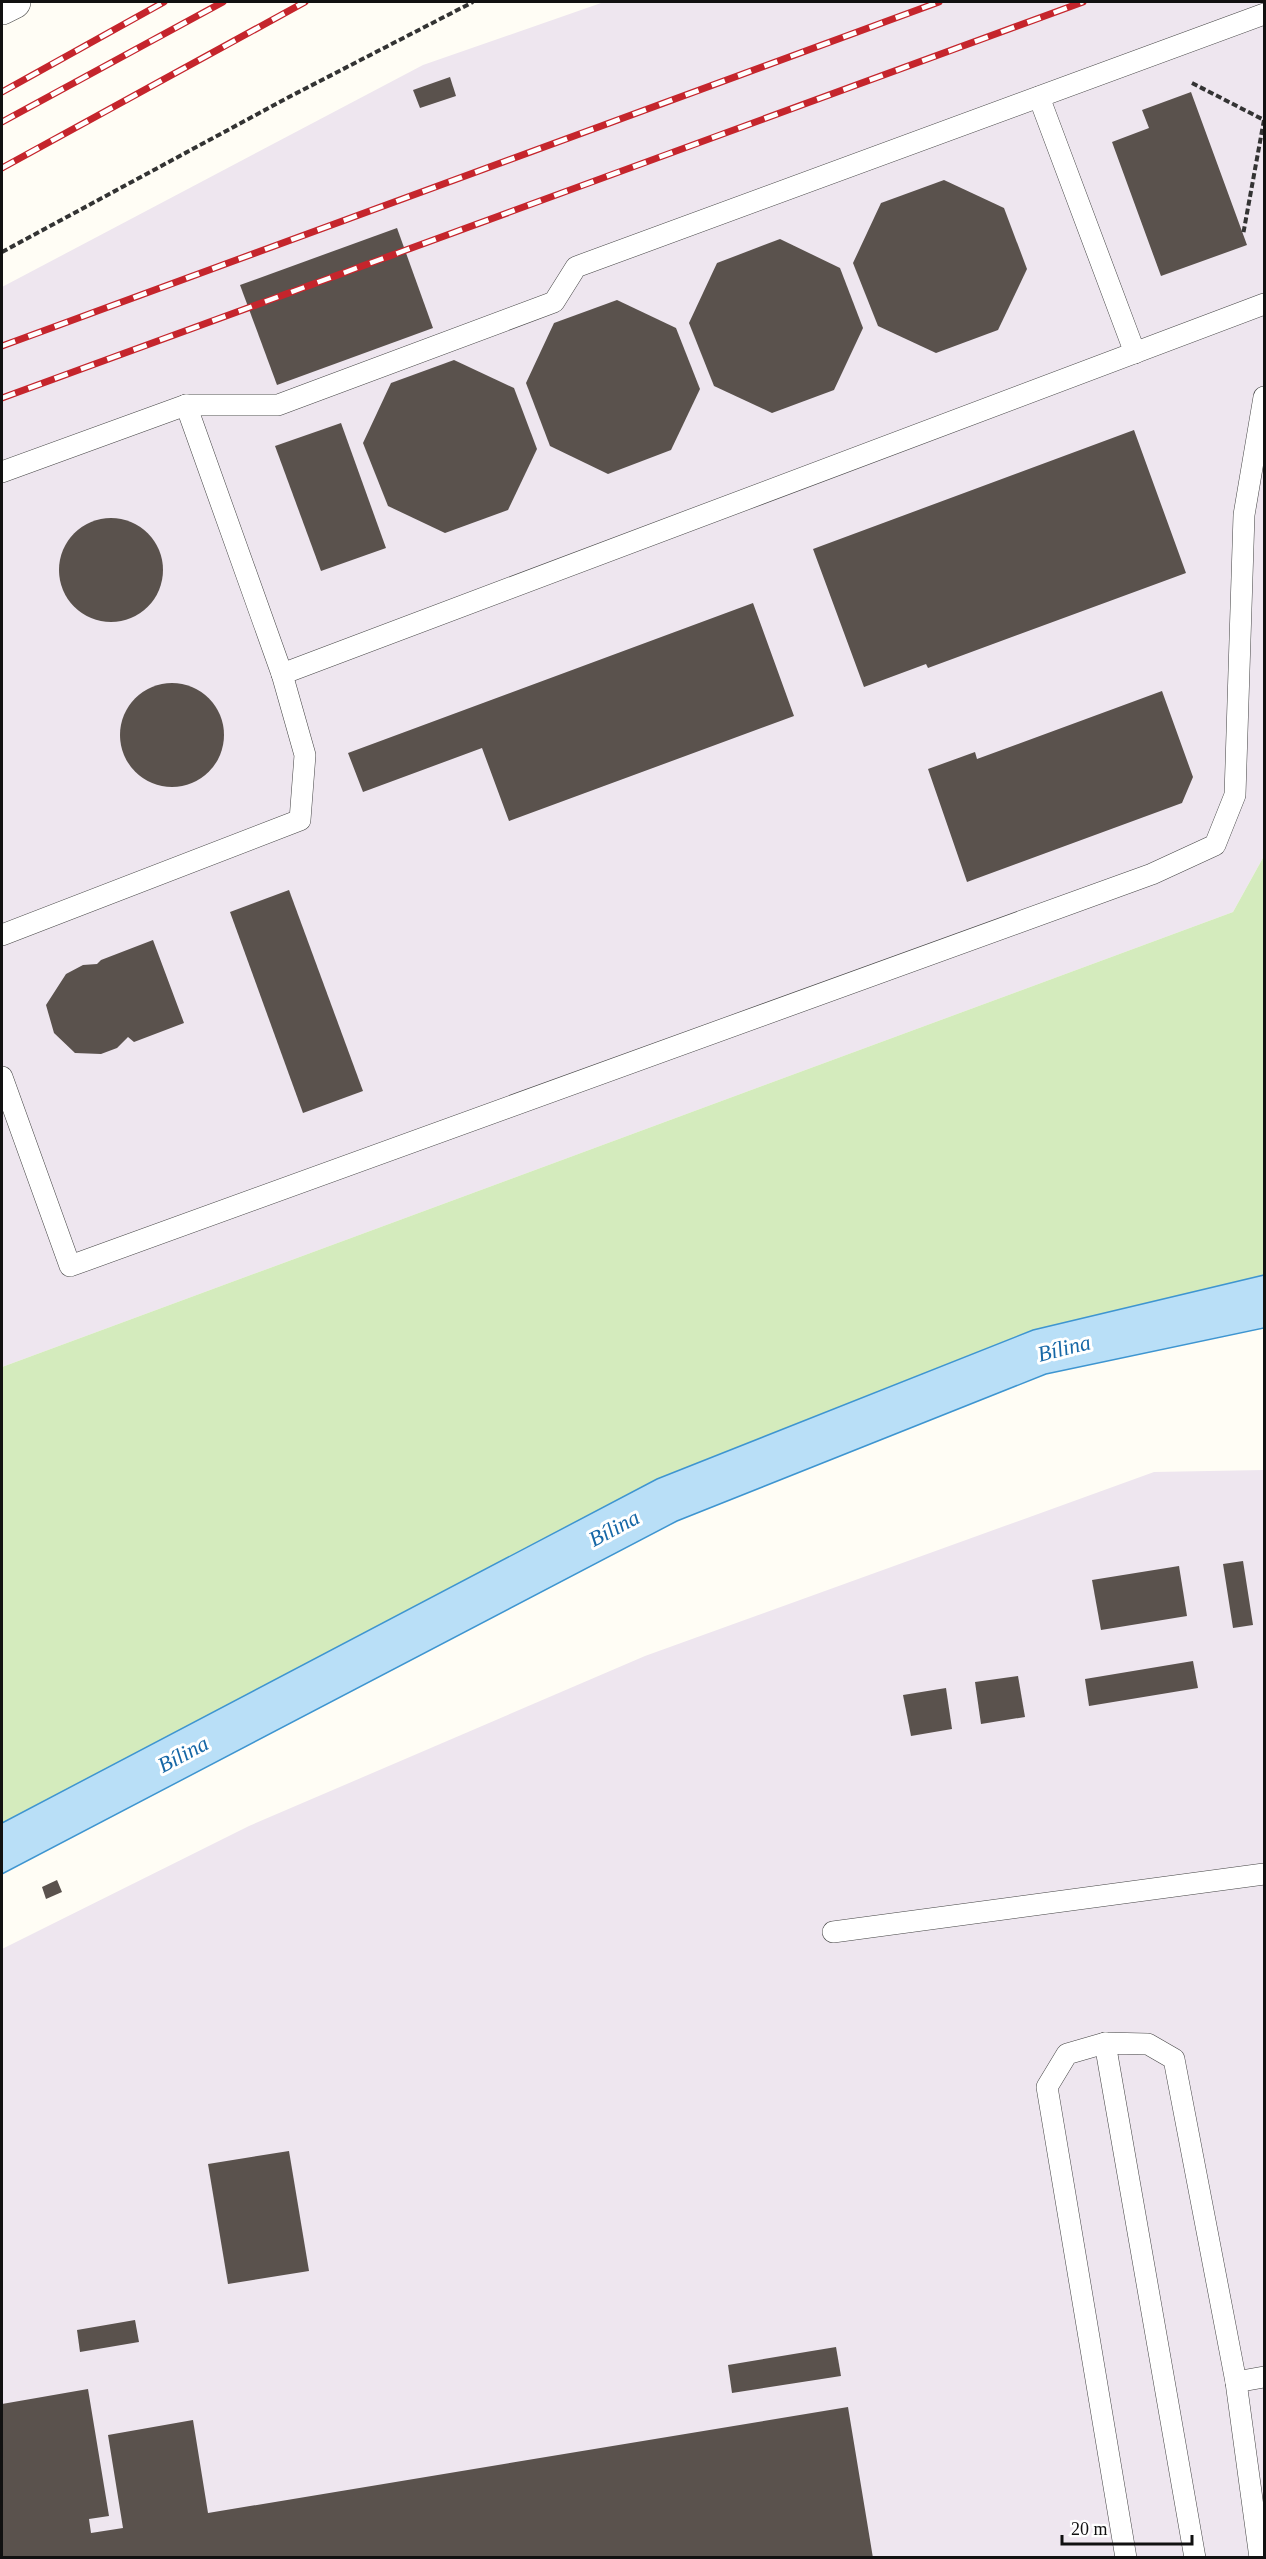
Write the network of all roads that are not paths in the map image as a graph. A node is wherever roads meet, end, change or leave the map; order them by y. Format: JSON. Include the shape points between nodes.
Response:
{"nodes":[{"id":1,"x":14,"y":2,"type":"edge"},
{"id":2,"x":2,"y":8,"type":"edge"},
{"id":3,"x":1264,"y":14,"type":"edge"},
{"id":4,"x":1039,"y":97,"type":"junction"},
{"id":5,"x":1264,"y":304,"type":"edge"},
{"id":6,"x":1135,"y":353,"type":"junction"},
{"id":7,"x":1264,"y":397,"type":"edge"},
{"id":8,"x":186,"y":405,"type":"junction"},
{"id":9,"x":2,"y":472,"type":"edge"},
{"id":10,"x":282,"y":674,"type":"junction"},
{"id":11,"x":2,"y":935,"type":"edge"},
{"id":12,"x":2,"y":1077,"type":"edge"},
{"id":13,"x":1264,"y":1874,"type":"edge"},
{"id":14,"x":833,"y":1932,"type":"dead end"},
{"id":15,"x":1105,"y":2043,"type":"junction"},
{"id":16,"x":1264,"y":2377,"type":"edge"},
{"id":17,"x":1236,"y":2382,"type":"junction"},
{"id":18,"x":1126,"y":2558,"type":"edge"},
{"id":19,"x":1195,"y":2558,"type":"edge"},
{"id":20,"x":1260,"y":2558,"type":"edge"}],
"edges":[{"from":1,"to":2,"type":"street"},
{"from":3,"to":4,"type":"lane"},
{"from":4,"to":6,"type":"lane"},
{"from":4,"to":8,"type":"lane","via":[[576,267],[554,302],[278,405]]},
{"from":5,"to":6,"type":"lane"},
{"from":6,"to":10,"type":"lane"},
{"from":7,"to":12,"type":"lane","via":[[1244,515],[1235,795],[1215,845],[1152,874],[70,1266]]},
{"from":8,"to":9,"type":"lane"},
{"from":8,"to":10,"type":"lane"},
{"from":10,"to":11,"type":"lane","via":[[306,755],[300,820]]},
{"from":13,"to":14,"type":"lane"},
{"from":15,"to":17,"type":"lane","via":[[1148,2044],[1174,2058]]},
{"from":15,"to":18,"type":"lane","via":[[1067,2054],[1047,2087]]},
{"from":15,"to":19,"type":"lane"},
{"from":16,"to":17,"type":"lane"},
{"from":17,"to":20,"type":"lane"}]}
